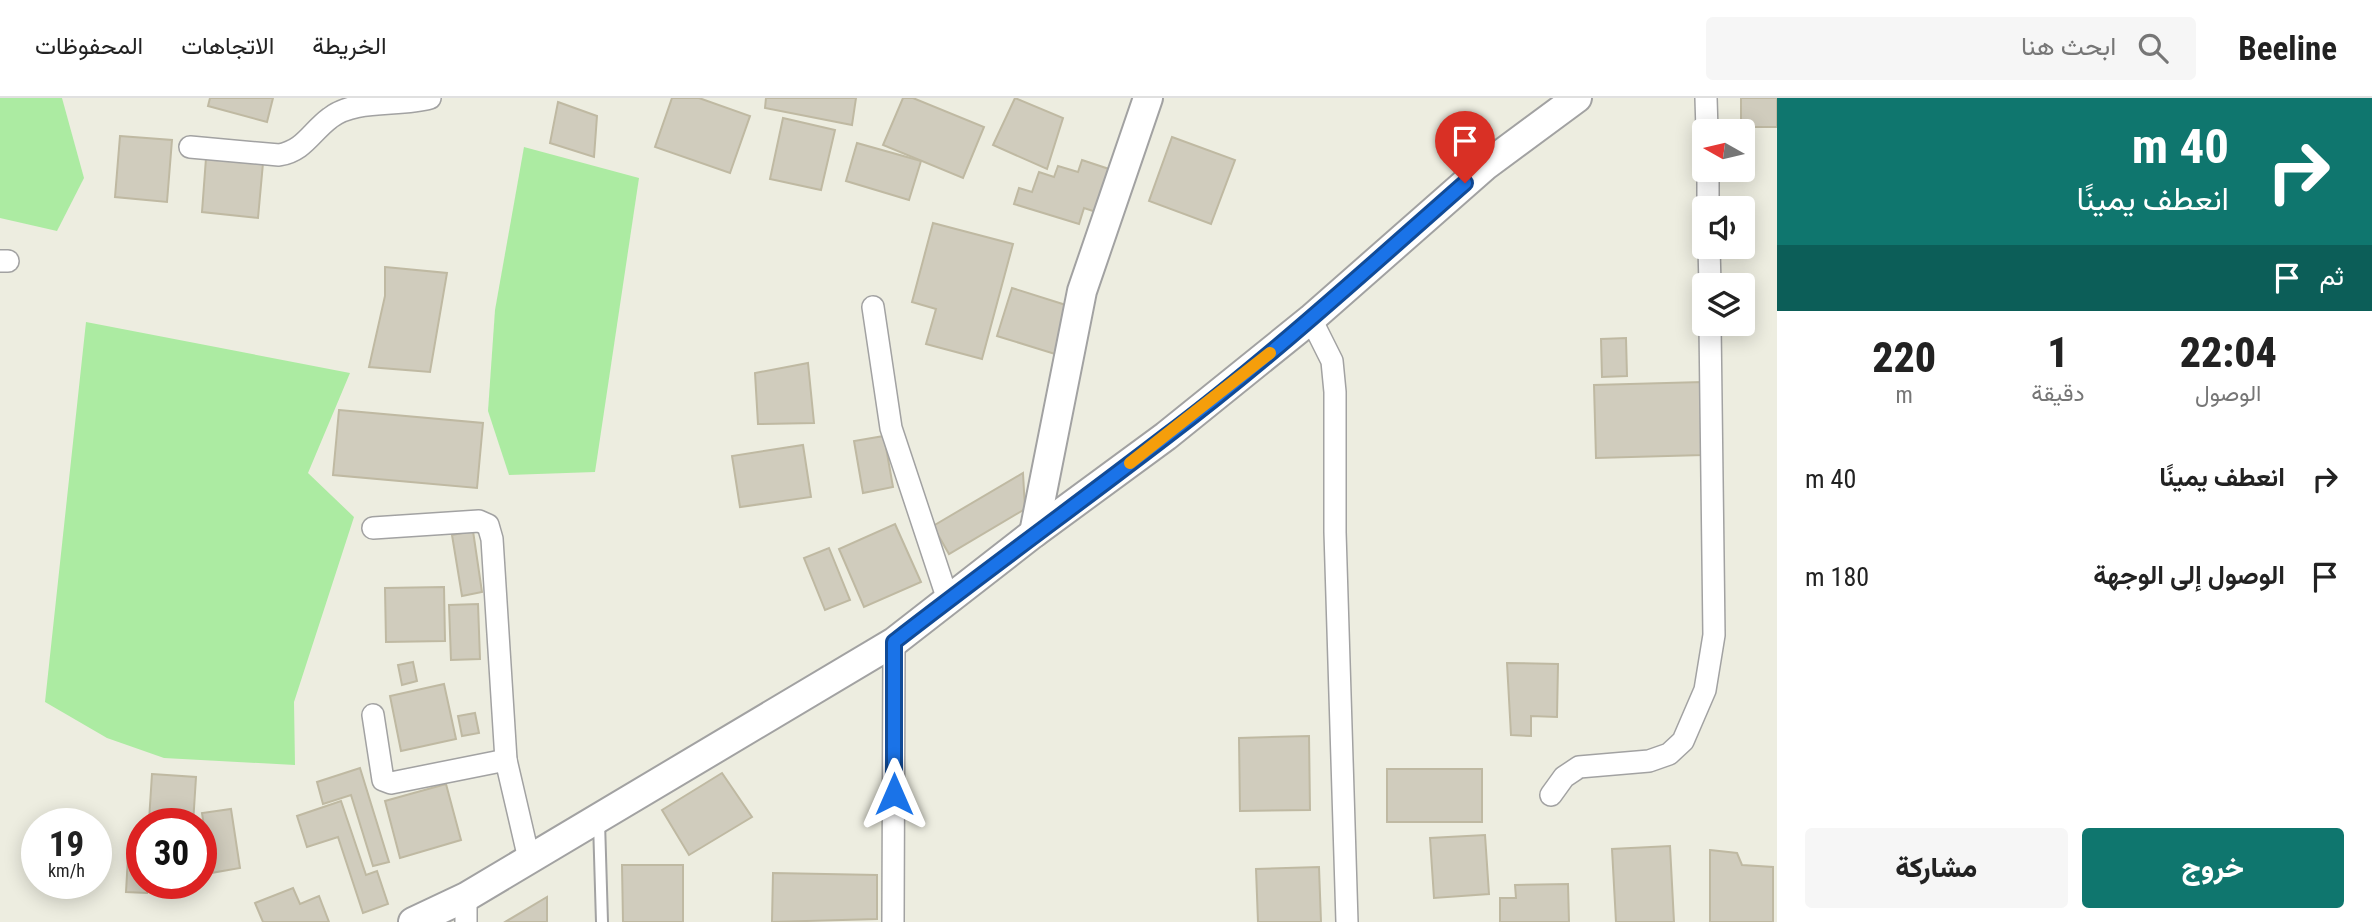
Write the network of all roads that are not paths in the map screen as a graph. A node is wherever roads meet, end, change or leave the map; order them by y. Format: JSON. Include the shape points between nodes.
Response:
{"nodes":[{"id":1,"x":430,"y":98,"type":"edge"},
{"id":2,"x":1147,"y":98,"type":"edge"},
{"id":3,"x":1577,"y":98,"type":"edge"},
{"id":4,"x":1706,"y":98,"type":"edge"},
{"id":5,"x":1707,"y":119,"type":"edge"},
{"id":6,"x":190,"y":147,"type":"dead end"},
{"id":7,"x":873,"y":307,"type":"dead end"},
{"id":8,"x":1311,"y":319,"type":"junction"},
{"id":9,"x":1710,"y":336,"type":"edge"},
{"id":10,"x":373,"y":528,"type":"dead end"},
{"id":11,"x":1034,"y":533,"type":"junction"},
{"id":12,"x":948,"y":600,"type":"junction"},
{"id":13,"x":894,"y":642,"type":"junction"},
{"id":14,"x":373,"y":715,"type":"dead end"},
{"id":15,"x":506,"y":760,"type":"junction"},
{"id":16,"x":1551,"y":795,"type":"dead end"},
{"id":17,"x":599,"y":819,"type":"junction"},
{"id":18,"x":529,"y":859,"type":"junction"},
{"id":19,"x":466,"y":910,"type":"edge"},
{"id":20,"x":413,"y":922,"type":"edge"},
{"id":21,"x":602,"y":922,"type":"edge"},
{"id":22,"x":894,"y":922,"type":"edge"},
{"id":23,"x":1347,"y":922,"type":"edge"}],
"edges":[{"from":1,"to":6,"type":"street","via":[[344,110],[293,153]]},
{"from":2,"to":11,"type":"street","via":[[1082,291]]},
{"from":3,"to":8,"type":"street","via":[[1485,166]]},
{"from":4,"to":5,"type":"street"},
{"from":7,"to":12,"type":"street","via":[[891,428]]},
{"from":8,"to":11,"type":"street","via":[[1166,436]]},
{"from":8,"to":23,"type":"street","via":[[1332,361],[1335,392]]},
{"from":9,"to":16,"type":"street","via":[[1714,635],[1705,690],[1684,741],[1669,754],[1649,761],[1579,767],[1564,777]]},
{"from":10,"to":15,"type":"street","via":[[479,521],[488,525]]},
{"from":11,"to":12,"type":"street"},
{"from":12,"to":13,"type":"street"},
{"from":13,"to":17,"type":"street"},
{"from":13,"to":22,"type":"street"},
{"from":14,"to":15,"type":"street","via":[[383,780],[391,783]]},
{"from":15,"to":18,"type":"street"},
{"from":17,"to":18,"type":"street"},
{"from":17,"to":21,"type":"lane"},
{"from":18,"to":19,"type":"street"},
{"from":19,"to":20,"type":"street"}]}
